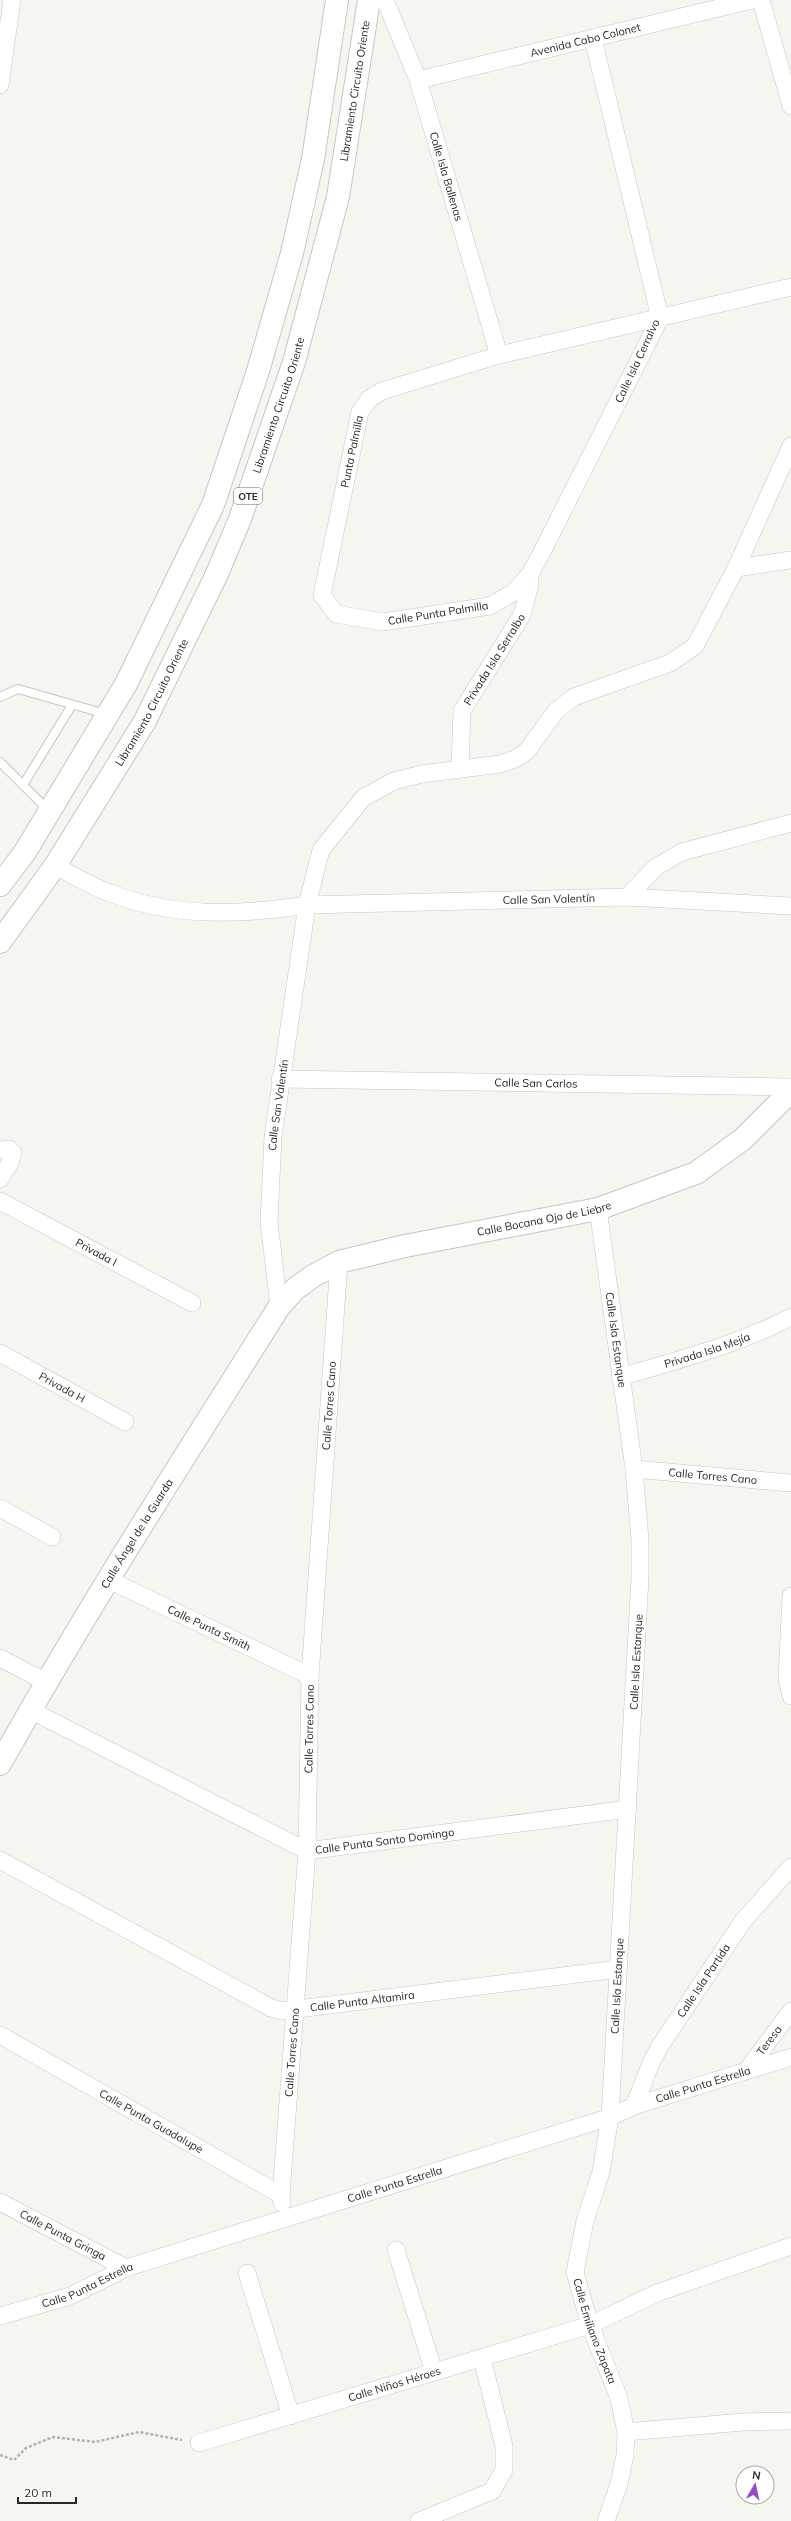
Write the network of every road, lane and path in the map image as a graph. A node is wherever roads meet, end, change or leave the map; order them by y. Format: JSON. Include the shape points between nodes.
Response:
{"nodes":[{"id":1,"x":12,"y":0,"type":"edge"},
{"id":2,"x":337,"y":0,"type":"edge"},
{"id":3,"x":370,"y":0,"type":"edge"},
{"id":4,"x":385,"y":0,"type":"edge"},
{"id":5,"x":752,"y":0,"type":"edge"},
{"id":6,"x":761,"y":0,"type":"edge"},
{"id":7,"x":593,"y":38,"type":"junction"},
{"id":8,"x":418,"y":80,"type":"junction"},
{"id":9,"x":0,"y":85,"type":"edge"},
{"id":10,"x":791,"y":106,"type":"edge"},
{"id":11,"x":791,"y":286,"type":"edge"},
{"id":12,"x":660,"y":318,"type":"junction"},
{"id":13,"x":499,"y":356,"type":"junction"},
{"id":14,"x":791,"y":446,"type":"edge"},
{"id":15,"x":791,"y":560,"type":"edge"},
{"id":16,"x":736,"y":568,"type":"junction"},
{"id":17,"x":530,"y":574,"type":"junction"},
{"id":18,"x":514,"y":592,"type":"joint"},
{"id":19,"x":322,"y":595,"type":"joint"},
{"id":20,"x":0,"y":697,"type":"edge"},
{"id":21,"x":72,"y":705,"type":"junction"},
{"id":22,"x":107,"y":714,"type":"junction"},
{"id":23,"x":0,"y":762,"type":"edge"},
{"id":24,"x":460,"y":769,"type":"junction"},
{"id":25,"x":23,"y":786,"type":"junction"},
{"id":26,"x":50,"y":811,"type":"junction"},
{"id":27,"x":791,"y":823,"type":"edge"},
{"id":28,"x":55,"y":866,"type":"junction"},
{"id":29,"x":0,"y":885,"type":"edge"},
{"id":30,"x":627,"y":897,"type":"junction"},
{"id":31,"x":307,"y":905,"type":"junction"},
{"id":32,"x":791,"y":906,"type":"edge"},
{"id":33,"x":0,"y":942,"type":"edge"},
{"id":34,"x":280,"y":1079,"type":"junction"},
{"id":35,"x":791,"y":1087,"type":"edge"},
{"id":36,"x":791,"y":1091,"type":"edge"},
{"id":37,"x":0,"y":1150,"type":"edge"},
{"id":38,"x":0,"y":1179,"type":"edge"},
{"id":39,"x":0,"y":1201,"type":"edge"},
{"id":40,"x":598,"y":1209,"type":"junction"},
{"id":41,"x":340,"y":1262,"type":"junction"},
{"id":42,"x":192,"y":1303,"type":"dead end"},
{"id":43,"x":279,"y":1306,"type":"junction"},
{"id":44,"x":791,"y":1317,"type":"edge"},
{"id":45,"x":0,"y":1353,"type":"edge"},
{"id":46,"x":620,"y":1377,"type":"junction"},
{"id":47,"x":125,"y":1422,"type":"dead end"},
{"id":48,"x":634,"y":1469,"type":"junction"},
{"id":49,"x":791,"y":1483,"type":"edge"},
{"id":50,"x":0,"y":1508,"type":"edge"},
{"id":51,"x":52,"y":1536,"type":"dead end"},
{"id":52,"x":109,"y":1580,"type":"junction"},
{"id":53,"x":791,"y":1596,"type":"edge"},
{"id":54,"x":0,"y":1658,"type":"edge"},
{"id":55,"x":310,"y":1676,"type":"junction"},
{"id":56,"x":46,"y":1682,"type":"junction"},
{"id":57,"x":791,"y":1696,"type":"edge"},
{"id":58,"x":30,"y":1710,"type":"junction"},
{"id":59,"x":0,"y":1764,"type":"edge"},
{"id":60,"x":628,"y":1809,"type":"junction"},
{"id":61,"x":307,"y":1851,"type":"junction"},
{"id":62,"x":0,"y":1860,"type":"edge"},
{"id":63,"x":791,"y":1867,"type":"edge"},
{"id":64,"x":618,"y":1970,"type":"junction"},
{"id":65,"x":296,"y":2010,"type":"junction"},
{"id":66,"x":791,"y":2011,"type":"edge"},
{"id":67,"x":0,"y":2035,"type":"edge"},
{"id":68,"x":791,"y":2057,"type":"edge"},
{"id":69,"x":747,"y":2070,"type":"junction"},
{"id":70,"x":634,"y":2106,"type":"junction"},
{"id":71,"x":610,"y":2117,"type":"junction"},
{"id":72,"x":281,"y":2195,"type":"junction"},
{"id":73,"x":0,"y":2202,"type":"edge"},
{"id":74,"x":285,"y":2220,"type":"junction"},
{"id":75,"x":791,"y":2246,"type":"edge"},
{"id":76,"x":396,"y":2250,"type":"dead end"},
{"id":77,"x":126,"y":2268,"type":"junction"},
{"id":78,"x":247,"y":2274,"type":"dead end"},
{"id":79,"x":0,"y":2316,"type":"edge"},
{"id":80,"x":590,"y":2325,"type":"junction"},
{"id":81,"x":482,"y":2358,"type":"junction"},
{"id":82,"x":434,"y":2372,"type":"junction"},
{"id":83,"x":291,"y":2416,"type":"junction"},
{"id":84,"x":791,"y":2421,"type":"edge"},
{"id":85,"x":626,"y":2432,"type":"junction"},
{"id":86,"x":199,"y":2443,"type":"joint"},
{"id":87,"x":0,"y":2456,"type":"edge"},
{"id":88,"x":419,"y":2521,"type":"edge"},
{"id":89,"x":606,"y":2521,"type":"edge"}],
"edges":[{"from":1,"to":9,"type":"street"},
{"from":2,"to":22,"type":"main road","number":"OTE","via":[[313,159],[292,253],[258,371],[213,505],[126,684]]},
{"from":3,"to":28,"type":"main road","name":"Libramiento Circuito Oriente","number":"OTE","via":[[338,197],[294,362],[240,519],[216,576],[145,721]]},
{"from":4,"to":8,"type":"street","name":"Calle Isla Ballenas"},
{"from":5,"to":7,"type":"street","name":"Avenida Cabo Colonet"},
{"from":6,"to":10,"type":"street"},
{"from":7,"to":8,"type":"street","name":"Avenida Cabo Colonet"},
{"from":7,"to":12,"type":"street","name":"Calle Isla Cerralvo"},
{"from":8,"to":13,"type":"street","name":"Calle Isla Ballenas"},
{"from":11,"to":12,"type":"street","name":"Punta Palmilla"},
{"from":12,"to":13,"type":"street","name":"Punta Palmilla"},
{"from":12,"to":17,"type":"street","name":"Calle Isla Cerralvo"},
{"from":13,"to":19,"type":"street","name":"Punta Palmilla","via":[[382,391],[369,399],[360,412]]},
{"from":14,"to":16,"type":"street"},
{"from":15,"to":16,"type":"street"},
{"from":16,"to":24,"type":"street","via":[[694,646],[670,662],[574,698],[556,712],[527,751],[515,759],[500,764]]},
{"from":17,"to":18,"type":"street","name":"Calle Isla Cerralvo"},
{"from":17,"to":24,"type":"street","name":"Privada Isla Serralbo","via":[[530,585],[522,615],[462,711]]},
{"from":18,"to":19,"type":"street","name":"Calle Punta Palmilla","via":[[490,606],[383,622],[336,614]]},
{"from":20,"to":21,"type":"lane","via":[[18,689]]},
{"from":21,"to":22,"type":"lane"},
{"from":21,"to":25,"type":"lane"},
{"from":22,"to":26,"type":"main road","number":"OTE"},
{"from":23,"to":25,"type":"lane"},
{"from":24,"to":31,"type":"street","via":[[394,781],[362,798],[321,850]]},
{"from":25,"to":26,"type":"lane"},
{"from":26,"to":29,"type":"main road","number":"OTE","via":[[25,852]]},
{"from":27,"to":30,"type":"street","via":[[682,852],[656,867]]},
{"from":28,"to":31,"type":"street","name":"Calle San Valentín","via":[[110,893],[179,910],[255,912]]},
{"from":28,"to":33,"type":"main road","name":"Libramiento Circuito Oriente","number":"OTE"},
{"from":30,"to":31,"type":"street","name":"Calle San Valentín"},
{"from":30,"to":32,"type":"street","name":"Calle San Valentín"},
{"from":31,"to":34,"type":"street","name":"Calle San Valentín"},
{"from":34,"to":35,"type":"street","name":"Calle San Carlos"},
{"from":34,"to":43,"type":"street","name":"Calle San Valentín","via":[[273,1137],[269,1222]]},
{"from":36,"to":40,"type":"main road","name":"Calle Bocana Ojo de Liebre","via":[[743,1139],[696,1173]]},
{"from":37,"to":38,"type":"street","via":[[9,1149],[13,1153]]},
{"from":39,"to":42,"type":"street","name":"Privada I"},
{"from":40,"to":41,"type":"main road","name":"Calle Bocana Ojo de Liebre","via":[[405,1246]]},
{"from":40,"to":46,"type":"street","name":"Calle Isla Estanque"},
{"from":41,"to":43,"type":"main road","name":"Calle Bocana Ojo de Liebre","via":[[307,1280]]},
{"from":41,"to":55,"type":"street","name":"Calle Torres Cano"},
{"from":43,"to":52,"type":"main road","name":"Calle Ángel de la Guarda"},
{"from":44,"to":46,"type":"street","name":"Privada Isla Mejía","via":[[762,1332],[713,1350]]},
{"from":45,"to":47,"type":"street","name":"Privada H"},
{"from":46,"to":48,"type":"street","name":"Calle Isla Estanque"},
{"from":48,"to":49,"type":"street","name":"Calle Torres Cano"},
{"from":48,"to":60,"type":"street","name":"Calle Isla Estanque","via":[[640,1540],[640,1578]]},
{"from":50,"to":51,"type":"street"},
{"from":52,"to":55,"type":"street","name":"Calle Punta Smith"},
{"from":52,"to":56,"type":"main road","name":"Calle Ángel de la Guarda"},
{"from":53,"to":57,"type":"street","via":[[787,1678]]},
{"from":54,"to":56,"type":"street"},
{"from":55,"to":61,"type":"street","name":"Calle Torres Cano"},
{"from":56,"to":58,"type":"main road","name":"Calle Ángel de la Guarda"},
{"from":58,"to":59,"type":"main road","name":"Calle Ángel de la Guarda"},
{"from":58,"to":61,"type":"street","name":"Calle Punta Santo Domingo"},
{"from":60,"to":61,"type":"street","name":"Calle Punta Santo Domingo"},
{"from":60,"to":64,"type":"street","name":"Calle Isla Estanque"},
{"from":61,"to":65,"type":"street","name":"Calle Torres Cano"},
{"from":62,"to":65,"type":"street","name":"Calle Punta Altamira","via":[[271,2008]]},
{"from":63,"to":70,"type":"street","name":"Calle Isla Partida","via":[[743,1921],[664,2039],[651,2063]]},
{"from":64,"to":65,"type":"street","name":"Calle Punta Altamira"},
{"from":64,"to":71,"type":"street","name":"Calle Isla Estanque"},
{"from":65,"to":72,"type":"street","name":"Calle Torres Cano"},
{"from":66,"to":69,"type":"street","name":"Teresa"},
{"from":67,"to":72,"type":"street","name":"Calle Punta Guadalupe"},
{"from":68,"to":69,"type":"street","name":"Calle Punta Estrella"},
{"from":69,"to":70,"type":"street","name":"Calle Punta Estrella"},
{"from":70,"to":71,"type":"street","name":"Calle Punta Estrella"},
{"from":71,"to":74,"type":"street","name":"Calle Punta Estrella"},
{"from":71,"to":80,"type":"street","name":"Calle Emiliano Zapata","via":[[601,2172],[585,2221],[575,2272]]},
{"from":72,"to":74,"type":"street"},
{"from":73,"to":77,"type":"street","name":"Calle Punta Gringa"},
{"from":74,"to":77,"type":"street","name":"Calle Punta Estrella"},
{"from":75,"to":80,"type":"street","name":"Calle Niños Héroes","via":[[657,2293]]},
{"from":76,"to":82,"type":"street"},
{"from":77,"to":79,"type":"street","name":"Calle Punta Estrella","via":[[70,2296]]},
{"from":78,"to":83,"type":"street"},
{"from":80,"to":81,"type":"street","name":"Calle Niños Héroes"},
{"from":80,"to":85,"type":"street","name":"Calle Emiliano Zapata","via":[[619,2398]]},
{"from":81,"to":82,"type":"street","name":"Calle Niños Héroes"},
{"from":81,"to":88,"type":"street","via":[[504,2446],[504,2470],[492,2491]]},
{"from":82,"to":83,"type":"street","name":"Calle Niños Héroes"},
{"from":83,"to":86,"type":"street","name":"Calle Niños Héroes"},
{"from":84,"to":85,"type":"street","via":[[743,2422]]},
{"from":85,"to":89,"type":"street","name":"Calle Emiliano Zapata","via":[[625,2455],[619,2484]]},
{"from":86,"to":87,"type":"path","via":[[139,2432],[95,2442],[53,2437],[26,2448],[14,2460]]}]}
